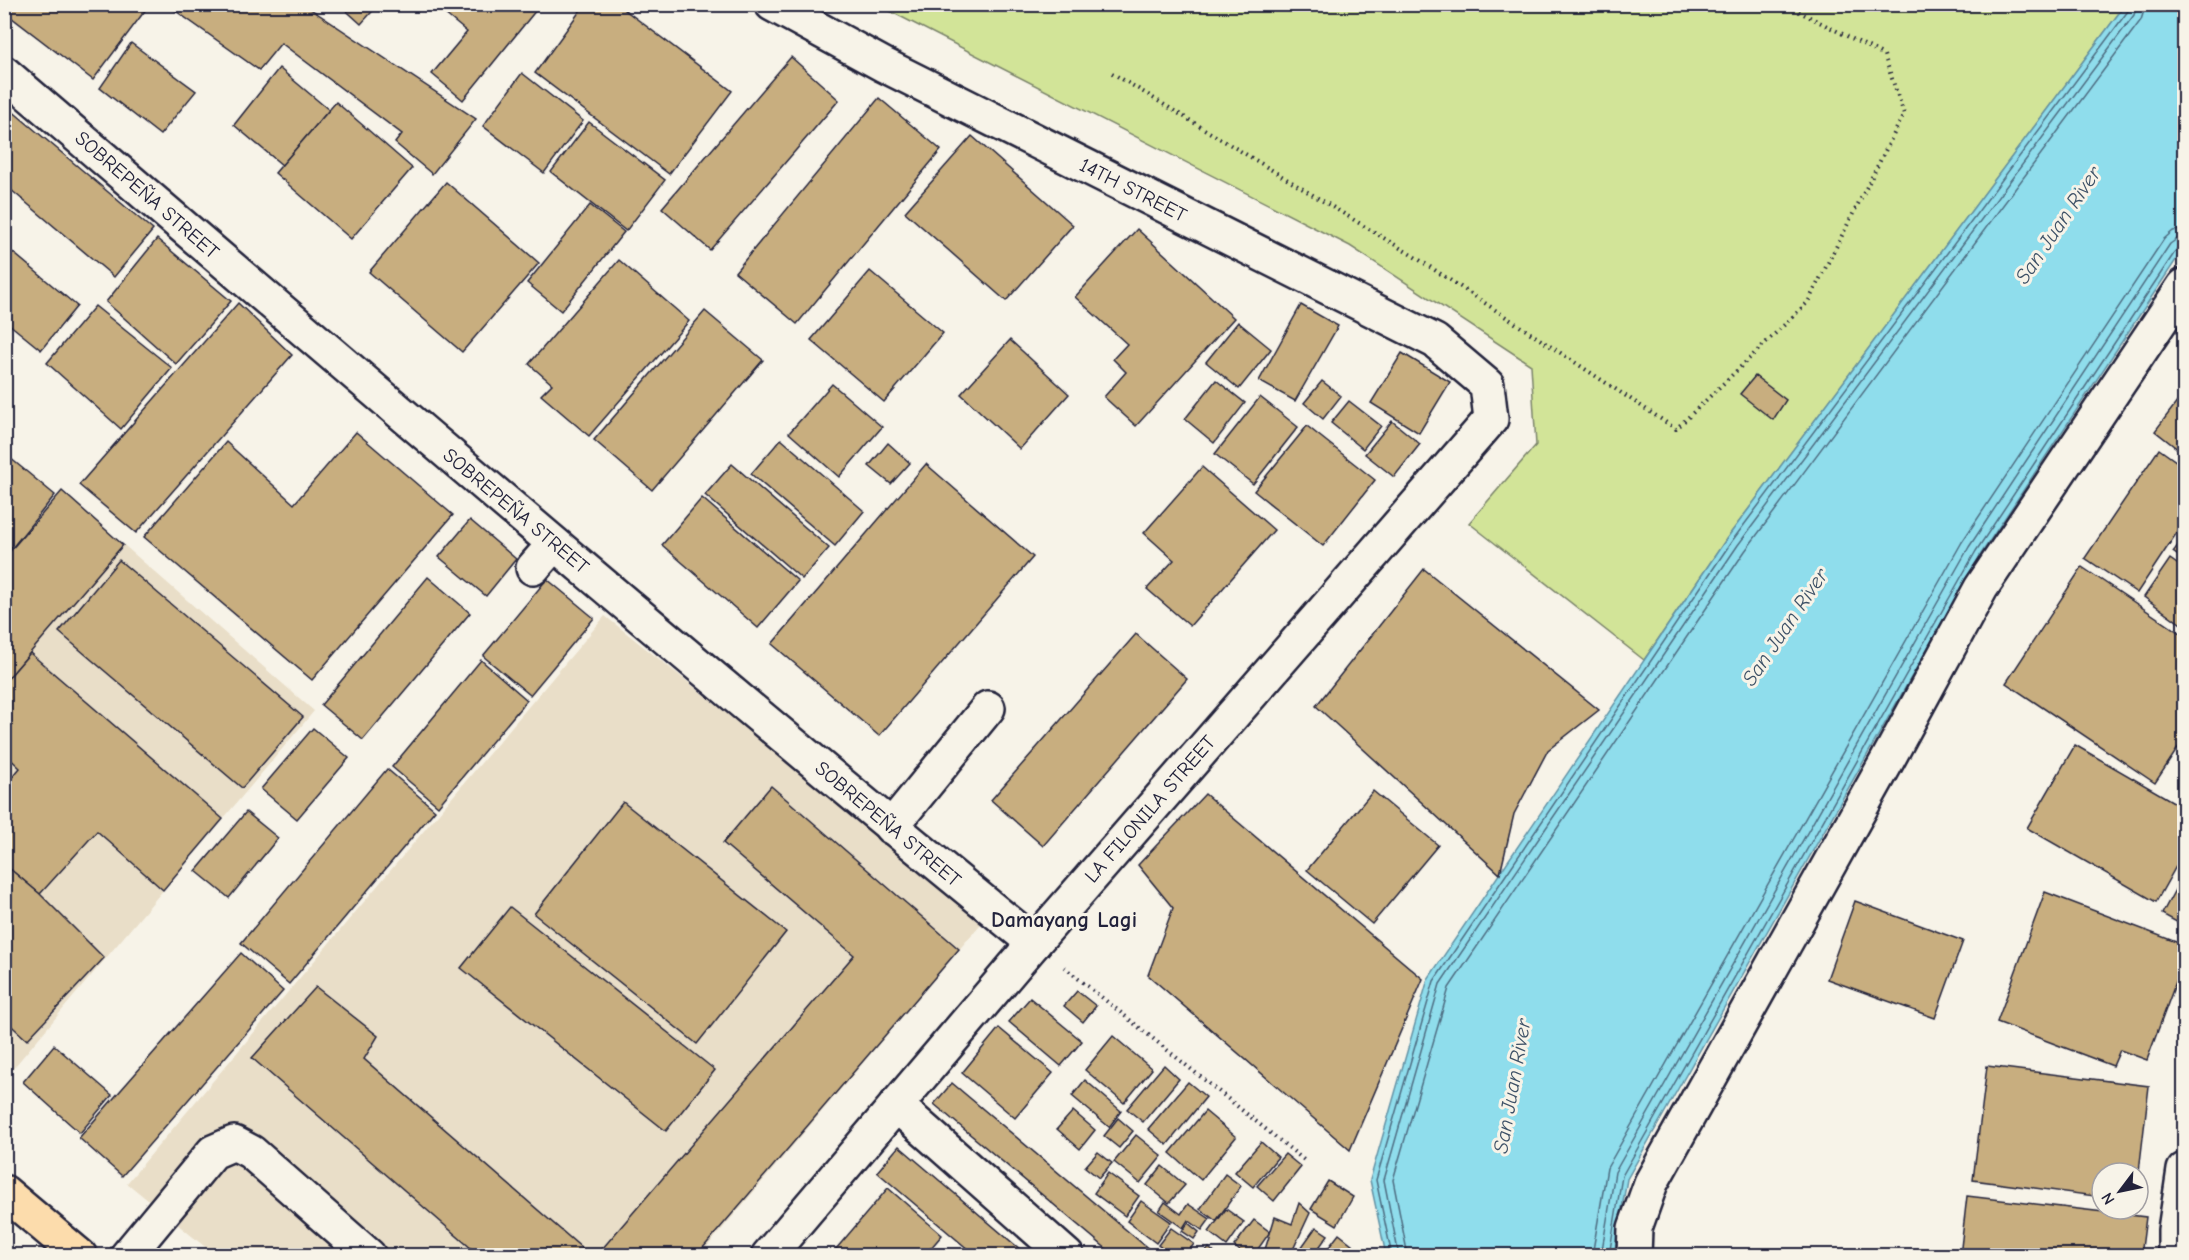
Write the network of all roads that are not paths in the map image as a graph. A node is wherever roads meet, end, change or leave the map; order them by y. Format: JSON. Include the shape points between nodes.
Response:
{"nodes":[{"id":1,"x":772,"y":4,"type":"edge"},
{"id":2,"x":4,"y":73,"type":"edge"},
{"id":3,"x":2184,"y":286,"type":"edge"},
{"id":4,"x":1487,"y":385,"type":"joint"},
{"id":5,"x":554,"y":544,"type":"junction"},
{"id":6,"x":533,"y":568,"type":"dead end"},
{"id":7,"x":988,"y":708,"type":"dead end"},
{"id":8,"x":891,"y":827,"type":"junction"},
{"id":9,"x":1034,"y":943,"type":"junction"},
{"id":10,"x":896,"y":1105,"type":"junction"},
{"id":11,"x":2184,"y":1170,"type":"edge"},
{"id":12,"x":7,"y":1198,"type":"edge"},
{"id":13,"x":80,"y":1256,"type":"edge"},
{"id":14,"x":128,"y":1256,"type":"edge"},
{"id":15,"x":369,"y":1256,"type":"edge"},
{"id":16,"x":768,"y":1256,"type":"edge"},
{"id":17,"x":1067,"y":1256,"type":"edge"},
{"id":18,"x":1634,"y":1256,"type":"edge"},
{"id":19,"x":2175,"y":1256,"type":"edge"}],
"edges":[{"from":1,"to":4,"type":"street","name":"14TH STREET","via":[[884,65],[1435,341]]},
{"from":2,"to":5,"type":"street","name":"SOBREPEÑA STREET"},
{"from":3,"to":18,"type":"street","via":[[1980,588],[1651,1183],[1635,1228]]},
{"from":4,"to":9,"type":"street","name":"LA FILONILA STREET","via":[[1491,419]]},
{"from":5,"to":6,"type":"street"},
{"from":5,"to":8,"type":"street","name":"SOBREPEÑA STREET"},
{"from":7,"to":8,"type":"street"},
{"from":8,"to":9,"type":"street","name":"SOBREPEÑA STREET"},
{"from":9,"to":10,"type":"street","name":"LA FILONILA STREET"},
{"from":10,"to":16,"type":"street","name":"LA FILONILA STREET"},
{"from":10,"to":17,"type":"street"},
{"from":11,"to":19,"type":"street"},
{"from":12,"to":13,"type":"main road"},
{"from":14,"to":15,"type":"street","via":[[213,1152],[234,1143],[251,1152]]}]}
